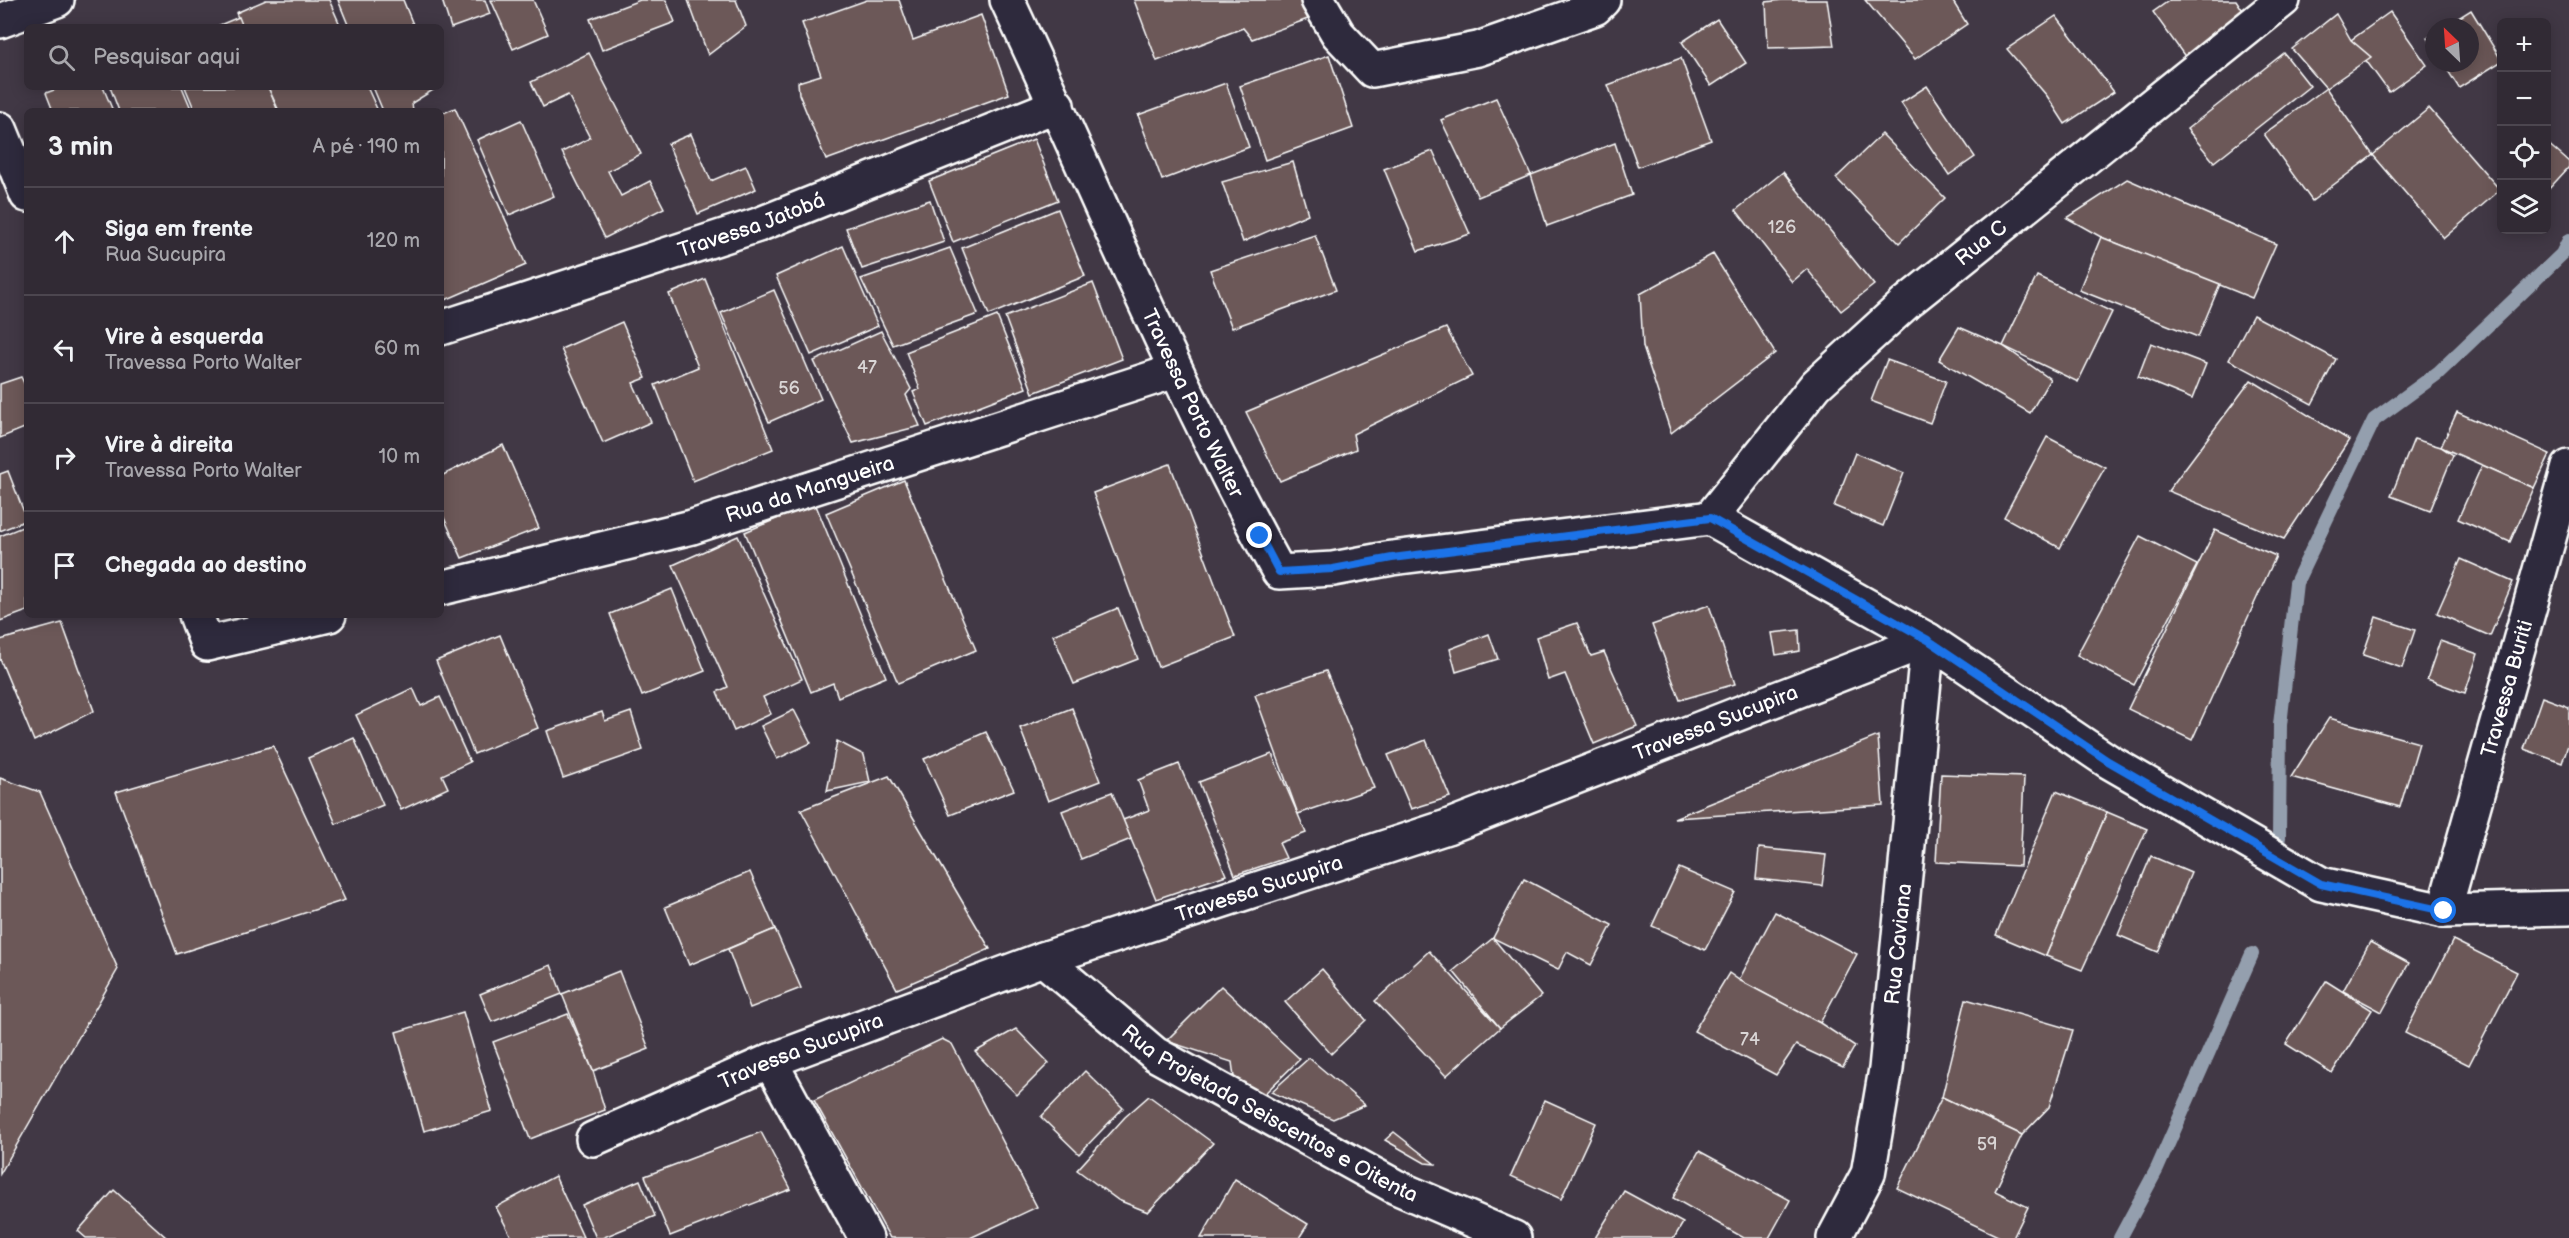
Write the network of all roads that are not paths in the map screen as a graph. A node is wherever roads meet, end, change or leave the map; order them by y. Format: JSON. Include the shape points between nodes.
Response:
{"nodes":[{"id":1,"x":57,"y":0,"type":"edge"},
{"id":2,"x":1007,"y":0,"type":"edge"},
{"id":3,"x":1318,"y":0,"type":"edge"},
{"id":4,"x":1603,"y":0,"type":"edge"},
{"id":5,"x":2283,"y":0,"type":"edge"},
{"id":6,"x":0,"y":21,"type":"edge"},
{"id":7,"x":1057,"y":105,"type":"junction"},
{"id":8,"x":0,"y":129,"type":"edge"},
{"id":9,"x":24,"y":188,"type":"edge"},
{"id":10,"x":444,"y":327,"type":"edge"},
{"id":11,"x":1175,"y":371,"type":"junction"},
{"id":12,"x":2569,"y":467,"type":"edge"},
{"id":13,"x":1710,"y":518,"type":"junction"},
{"id":14,"x":444,"y":587,"type":"edge"},
{"id":15,"x":197,"y":618,"type":"edge"},
{"id":16,"x":317,"y":618,"type":"edge"},
{"id":17,"x":1928,"y":640,"type":"junction"},
{"id":18,"x":2569,"y":908,"type":"edge"},
{"id":19,"x":2444,"y":911,"type":"junction"},
{"id":20,"x":1043,"y":959,"type":"junction"},
{"id":21,"x":770,"y":1061,"type":"junction"},
{"id":22,"x":593,"y":1139,"type":"dead end"},
{"id":23,"x":866,"y":1238,"type":"edge"},
{"id":24,"x":1514,"y":1238,"type":"edge"},
{"id":25,"x":1834,"y":1238,"type":"edge"}],
"edges":[{"from":1,"to":6,"type":"street"},
{"from":2,"to":7,"type":"street","name":"Travessa Porto Walter"},
{"from":3,"to":4,"type":"street","via":[[1338,34],[1372,70],[1478,49],[1594,8]]},
{"from":5,"to":13,"type":"street","name":"Rua C","via":[[1906,302],[1816,385]]},
{"from":7,"to":10,"type":"street","name":"Travessa Jatobá","via":[[758,225]]},
{"from":7,"to":11,"type":"street","name":"Travessa Porto Walter"},
{"from":8,"to":9,"type":"street"},
{"from":11,"to":13,"type":"street","name":"Travessa Porto Walter","via":[[1279,572],[1333,569]]},
{"from":11,"to":14,"type":"street","name":"Rua da Mangueira","via":[[692,527]]},
{"from":12,"to":19,"type":"street","name":"Travessa Buriti"},
{"from":13,"to":17,"type":"street"},
{"from":15,"to":16,"type":"street","via":[[207,645]]},
{"from":17,"to":19,"type":"street","via":[[2108,761],[2321,884]]},
{"from":17,"to":20,"type":"street","name":"Travessa Sucupira","via":[[1448,827]]},
{"from":17,"to":25,"type":"street","name":"Rua Caviana","via":[[1886,1069],[1868,1174]]},
{"from":18,"to":19,"type":"street"},
{"from":20,"to":21,"type":"street","name":"Travessa Sucupira"},
{"from":20,"to":24,"type":"street","name":"Rua Projetada Seiscentos e Oitenta","via":[[1155,1054],[1396,1187]]},
{"from":21,"to":22,"type":"street","name":"Travessa Sucupira"},
{"from":21,"to":23,"type":"street"}]}
